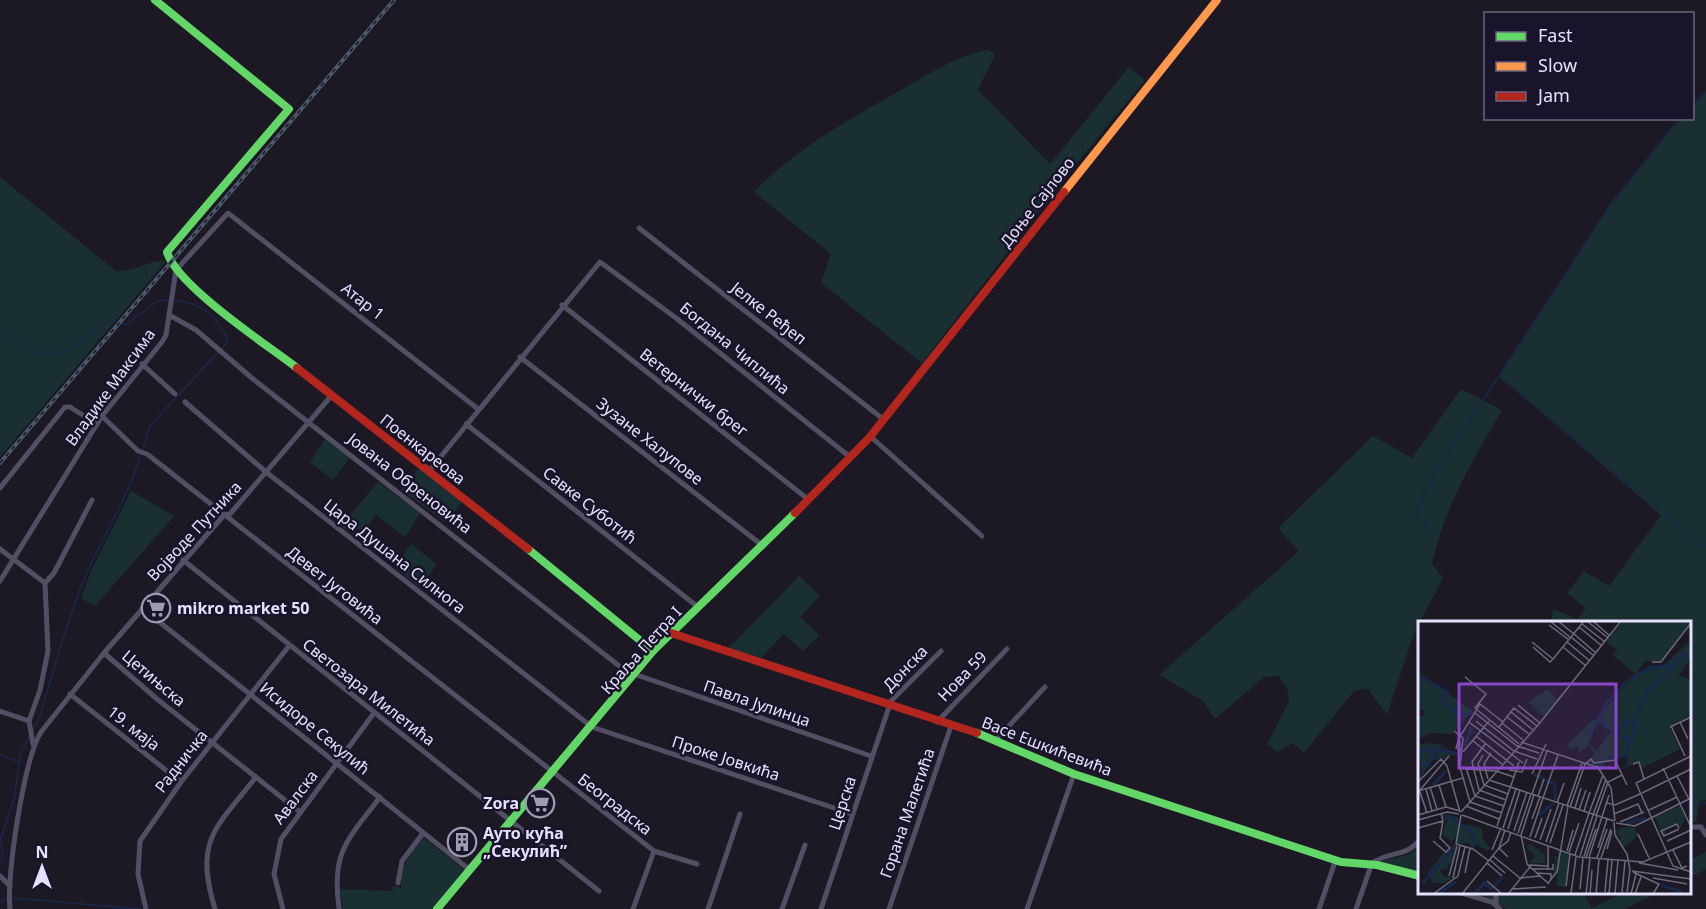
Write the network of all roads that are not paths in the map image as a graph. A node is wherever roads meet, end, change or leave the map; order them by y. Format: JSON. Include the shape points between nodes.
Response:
{"nodes":[{"id":1,"x":155,"y":0,"type":"edge"},
{"id":2,"x":1217,"y":0,"type":"edge"},
{"id":3,"x":639,"y":228,"type":"dead end"},
{"id":4,"x":176,"y":270,"type":"junction"},
{"id":5,"x":562,"y":305,"type":"junction"},
{"id":6,"x":169,"y":315,"type":"junction"},
{"id":7,"x":520,"y":357,"type":"junction"},
{"id":8,"x":142,"y":364,"type":"junction"},
{"id":9,"x":175,"y":394,"type":"dead end"},
{"id":10,"x":332,"y":395,"type":"junction"},
{"id":11,"x":185,"y":402,"type":"dead end"},
{"id":12,"x":478,"y":409,"type":"junction"},
{"id":13,"x":102,"y":416,"type":"junction"},
{"id":14,"x":882,"y":421,"type":"junction"},
{"id":15,"x":309,"y":422,"type":"junction"},
{"id":16,"x":97,"y":424,"type":"junction"},
{"id":17,"x":466,"y":424,"type":"junction"},
{"id":18,"x":870,"y":436,"type":"junction"},
{"id":19,"x":850,"y":457,"type":"junction"},
{"id":20,"x":429,"y":471,"type":"junction"},
{"id":21,"x":266,"y":472,"type":"junction"},
{"id":22,"x":0,"y":488,"type":"edge"},
{"id":23,"x":92,"y":500,"type":"dead end"},
{"id":24,"x":808,"y":500,"type":"junction"},
{"id":25,"x":224,"y":515,"type":"junction"},
{"id":26,"x":982,"y":536,"type":"dead end"},
{"id":27,"x":763,"y":546,"type":"junction"},
{"id":28,"x":0,"y":549,"type":"edge"},
{"id":29,"x":12,"y":558,"type":"junction"},
{"id":30,"x":183,"y":560,"type":"junction"},
{"id":31,"x":0,"y":581,"type":"edge"},
{"id":32,"x":45,"y":583,"type":"junction"},
{"id":33,"x":698,"y":607,"type":"junction"},
{"id":34,"x":142,"y":608,"type":"junction"},
{"id":35,"x":671,"y":633,"type":"junction"},
{"id":36,"x":289,"y":646,"type":"junction"},
{"id":37,"x":1007,"y":649,"type":"dead end"},
{"id":38,"x":653,"y":651,"type":"junction"},
{"id":39,"x":941,"y":651,"type":"dead end"},
{"id":40,"x":104,"y":653,"type":"junction"},
{"id":41,"x":633,"y":675,"type":"junction"},
{"id":42,"x":1045,"y":687,"type":"dead end"},
{"id":43,"x":251,"y":693,"type":"junction"},
{"id":44,"x":70,"y":694,"type":"junction"},
{"id":45,"x":889,"y":705,"type":"junction"},
{"id":46,"x":0,"y":711,"type":"edge"},
{"id":47,"x":374,"y":713,"type":"junction"},
{"id":48,"x":29,"y":721,"type":"junction"},
{"id":49,"x":937,"y":722,"type":"junction"},
{"id":50,"x":951,"y":726,"type":"junction"},
{"id":51,"x":592,"y":727,"type":"junction"},
{"id":52,"x":213,"y":741,"type":"junction"},
{"id":53,"x":995,"y":741,"type":"junction"},
{"id":54,"x":33,"y":744,"type":"junction"},
{"id":55,"x":871,"y":756,"type":"junction"},
{"id":56,"x":337,"y":764,"type":"junction"},
{"id":57,"x":553,"y":773,"type":"junction"},
{"id":58,"x":1074,"y":774,"type":"junction"},
{"id":59,"x":256,"y":777,"type":"junction"},
{"id":60,"x":181,"y":782,"type":"junction"},
{"id":61,"x":380,"y":797,"type":"junction"},
{"id":62,"x":300,"y":812,"type":"junction"},
{"id":63,"x":740,"y":814,"type":"dead end"},
{"id":64,"x":852,"y":814,"type":"junction"},
{"id":65,"x":512,"y":821,"type":"junction"},
{"id":66,"x":1691,"y":827,"type":"edge"},
{"id":67,"x":423,"y":833,"type":"junction"},
{"id":68,"x":1706,"y":835,"type":"edge"},
{"id":69,"x":1418,"y":839,"type":"edge"},
{"id":70,"x":805,"y":845,"type":"dead end"},
{"id":71,"x":654,"y":851,"type":"junction"},
{"id":72,"x":1336,"y":859,"type":"junction"},
{"id":73,"x":697,"y":864,"type":"dead end"},
{"id":74,"x":1371,"y":865,"type":"junction"},
{"id":75,"x":470,"y":870,"type":"junction"},
{"id":76,"x":1417,"y":874,"type":"edge"},
{"id":77,"x":0,"y":876,"type":"edge"},
{"id":78,"x":398,"y":883,"type":"dead end"},
{"id":79,"x":10,"y":886,"type":"junction"},
{"id":80,"x":598,"y":891,"type":"dead end"},
{"id":81,"x":1463,"y":894,"type":"edge"},
{"id":82,"x":1498,"y":907,"type":"edge"},
{"id":83,"x":145,"y":908,"type":"edge"},
{"id":84,"x":339,"y":908,"type":"edge"},
{"id":85,"x":10,"y":909,"type":"edge"},
{"id":86,"x":215,"y":909,"type":"edge"},
{"id":87,"x":283,"y":909,"type":"edge"},
{"id":88,"x":437,"y":909,"type":"edge"},
{"id":89,"x":633,"y":909,"type":"edge"},
{"id":90,"x":708,"y":909,"type":"edge"},
{"id":91,"x":782,"y":909,"type":"edge"},
{"id":92,"x":821,"y":909,"type":"edge"},
{"id":93,"x":889,"y":909,"type":"edge"},
{"id":94,"x":1027,"y":909,"type":"edge"},
{"id":95,"x":1319,"y":909,"type":"edge"},
{"id":96,"x":1356,"y":909,"type":"edge"}],
"edges":[{"from":1,"to":4,"type":"street","via":[[289,110],[167,252]]},
{"from":2,"to":14,"type":"street","name":"Доње Сајлово"},
{"from":3,"to":14,"type":"street","name":"Јелке Ређеп"},
{"from":4,"to":6,"type":"street","name":"Владике Максима"},
{"from":4,"to":10,"type":"street","name":"Поенкареова"},
{"from":4,"to":12,"type":"street","name":"Атар 1","via":[[224,215],[232,213]]},
{"from":5,"to":7,"type":"street"},
{"from":5,"to":19,"type":"street","name":"Богдана Чиплића","via":[[600,262]]},
{"from":5,"to":24,"type":"street","name":"Ветернички брег"},
{"from":6,"to":8,"type":"street","name":"Владике Максима","via":[[166,335]]},
{"from":6,"to":15,"type":"street","name":"Јована Обреновића","via":[[196,330]]},
{"from":7,"to":12,"type":"street"},
{"from":7,"to":27,"type":"street","name":"Зузане Халупове"},
{"from":8,"to":9,"type":"street"},
{"from":8,"to":13,"type":"street","name":"Владике Максима"},
{"from":10,"to":15,"type":"street","name":"Војводе Путника"},
{"from":10,"to":20,"type":"street","name":"Поенкареова"},
{"from":11,"to":21,"type":"street","name":"Цара Душана Силнога"},
{"from":12,"to":17,"type":"street"},
{"from":13,"to":16,"type":"street","name":"Владике Максима"},
{"from":13,"to":25,"type":"street","name":"Девет Југовића","via":[[138,451]]},
{"from":14,"to":18,"type":"street","name":"Краља Петра I"},
{"from":15,"to":21,"type":"street","name":"Војводе Путника"},
{"from":15,"to":41,"type":"street","name":"Јована Обреновића"},
{"from":16,"to":22,"type":"street","via":[[65,407]]},
{"from":16,"to":29,"type":"street","name":"Владике Максима"},
{"from":17,"to":20,"type":"street"},
{"from":17,"to":33,"type":"street","name":"Савке Суботић"},
{"from":18,"to":19,"type":"street","name":"Краља Петра I"},
{"from":18,"to":26,"type":"street"},
{"from":19,"to":24,"type":"street","name":"Краља Петра I"},
{"from":20,"to":38,"type":"street","name":"Поенкареова"},
{"from":21,"to":25,"type":"street","name":"Војводе Путника","via":[[230,514]]},
{"from":21,"to":51,"type":"street","name":"Цара Душана Силнога"},
{"from":23,"to":32,"type":"street"},
{"from":24,"to":27,"type":"street","name":"Краља Петра I"},
{"from":25,"to":30,"type":"street","name":"Војводе Путника"},
{"from":25,"to":57,"type":"street","name":"Девет Југовића"},
{"from":27,"to":33,"type":"street","name":"Краља Петра I"},
{"from":28,"to":29,"type":"street"},
{"from":29,"to":31,"type":"street","name":"Владике Максима"},
{"from":29,"to":32,"type":"street"},
{"from":30,"to":34,"type":"street","name":"Војводе Путника"},
{"from":30,"to":36,"type":"street","name":"Светозара Милетића"},
{"from":32,"to":48,"type":"street","via":[[48,651]]},
{"from":33,"to":35,"type":"street","name":"Краља Петра I"},
{"from":34,"to":40,"type":"street","name":"Војводе Путника"},
{"from":34,"to":43,"type":"street","name":"Исидоре Секулић"},
{"from":35,"to":38,"type":"street","name":"Краља Петра I"},
{"from":35,"to":45,"type":"street","name":"Васе Ешкићевића"},
{"from":36,"to":43,"type":"street","name":"Радничка"},
{"from":36,"to":47,"type":"street","name":"Светозара Милетића"},
{"from":37,"to":49,"type":"street","name":"Нова 59"},
{"from":38,"to":41,"type":"street","name":"Краља Петра I"},
{"from":39,"to":45,"type":"street","name":"Донска"},
{"from":40,"to":44,"type":"street","name":"Војводе Путника"},
{"from":40,"to":52,"type":"street","name":"Цетињска"},
{"from":41,"to":51,"type":"street","name":"Краља Петра I"},
{"from":41,"to":55,"type":"street","name":"Павла Јулинца"},
{"from":42,"to":53,"type":"street"},
{"from":43,"to":52,"type":"street","name":"Радничка"},
{"from":43,"to":56,"type":"street","name":"Исидоре Секулић"},
{"from":44,"to":54,"type":"street","name":"Војводе Путника"},
{"from":44,"to":60,"type":"street","name":"19. маја"},
{"from":45,"to":49,"type":"street","name":"Васе Ешкићевића"},
{"from":45,"to":55,"type":"street","name":"Церска"},
{"from":46,"to":48,"type":"street"},
{"from":47,"to":56,"type":"street","name":"Авалска"},
{"from":47,"to":65,"type":"street","name":"Светозара Милетића"},
{"from":48,"to":54,"type":"street"},
{"from":49,"to":50,"type":"street","name":"Васе Ешкићевића"},
{"from":50,"to":53,"type":"street","name":"Васе Ешкићевића"},
{"from":50,"to":93,"type":"street","name":"Горана Малетића"},
{"from":51,"to":57,"type":"street","name":"Краља Петра I"},
{"from":51,"to":64,"type":"street","name":"Проке Јовкића"},
{"from":52,"to":59,"type":"street","name":"Цетињска"},
{"from":52,"to":60,"type":"street","name":"Радничка"},
{"from":53,"to":58,"type":"street","name":"Васе Ешкићевића"},
{"from":54,"to":79,"type":"street"},
{"from":55,"to":64,"type":"street","name":"Церска"},
{"from":56,"to":61,"type":"street","name":"Исидоре Секулић"},
{"from":56,"to":62,"type":"street","name":"Авалска"},
{"from":57,"to":65,"type":"street","name":"Краља Петра I"},
{"from":57,"to":71,"type":"street","name":"Београдска"},
{"from":58,"to":72,"type":"street","name":"Васе Ешкићевића"},
{"from":58,"to":94,"type":"street"},
{"from":59,"to":62,"type":"street","name":"Цетињска"},
{"from":59,"to":86,"type":"street","via":[[208,845],[205,871]]},
{"from":60,"to":83,"type":"street","name":"Радничка","via":[[138,846],[138,874]]},
{"from":61,"to":67,"type":"street","name":"Исидоре Секулић"},
{"from":61,"to":84,"type":"street","via":[[339,856]]},
{"from":62,"to":87,"type":"street","name":"Авалска","via":[[281,839],[275,860],[275,884]]},
{"from":63,"to":90,"type":"street"},
{"from":64,"to":92,"type":"street","name":"Церска"},
{"from":65,"to":75,"type":"street","name":"Краља Петра I"},
{"from":65,"to":80,"type":"street","name":"Светозара Милетића"},
{"from":66,"to":68,"type":"street","via":[[1701,826]]},
{"from":67,"to":75,"type":"street","name":"Исидоре Секулић"},
{"from":67,"to":78,"type":"street","via":[[402,861]]},
{"from":69,"to":74,"type":"street","via":[[1405,853],[1378,859]]},
{"from":70,"to":91,"type":"street"},
{"from":71,"to":73,"type":"street","name":"Београдска"},
{"from":71,"to":89,"type":"street"},
{"from":72,"to":74,"type":"street","name":"Васе Ешкићевића"},
{"from":72,"to":95,"type":"street"},
{"from":74,"to":76,"type":"street","name":"Васе Ешкићевића"},
{"from":74,"to":96,"type":"street"},
{"from":75,"to":88,"type":"street","name":"Краља Петра I"},
{"from":77,"to":79,"type":"street"},
{"from":79,"to":85,"type":"street"},
{"from":81,"to":82,"type":"street"}]}
